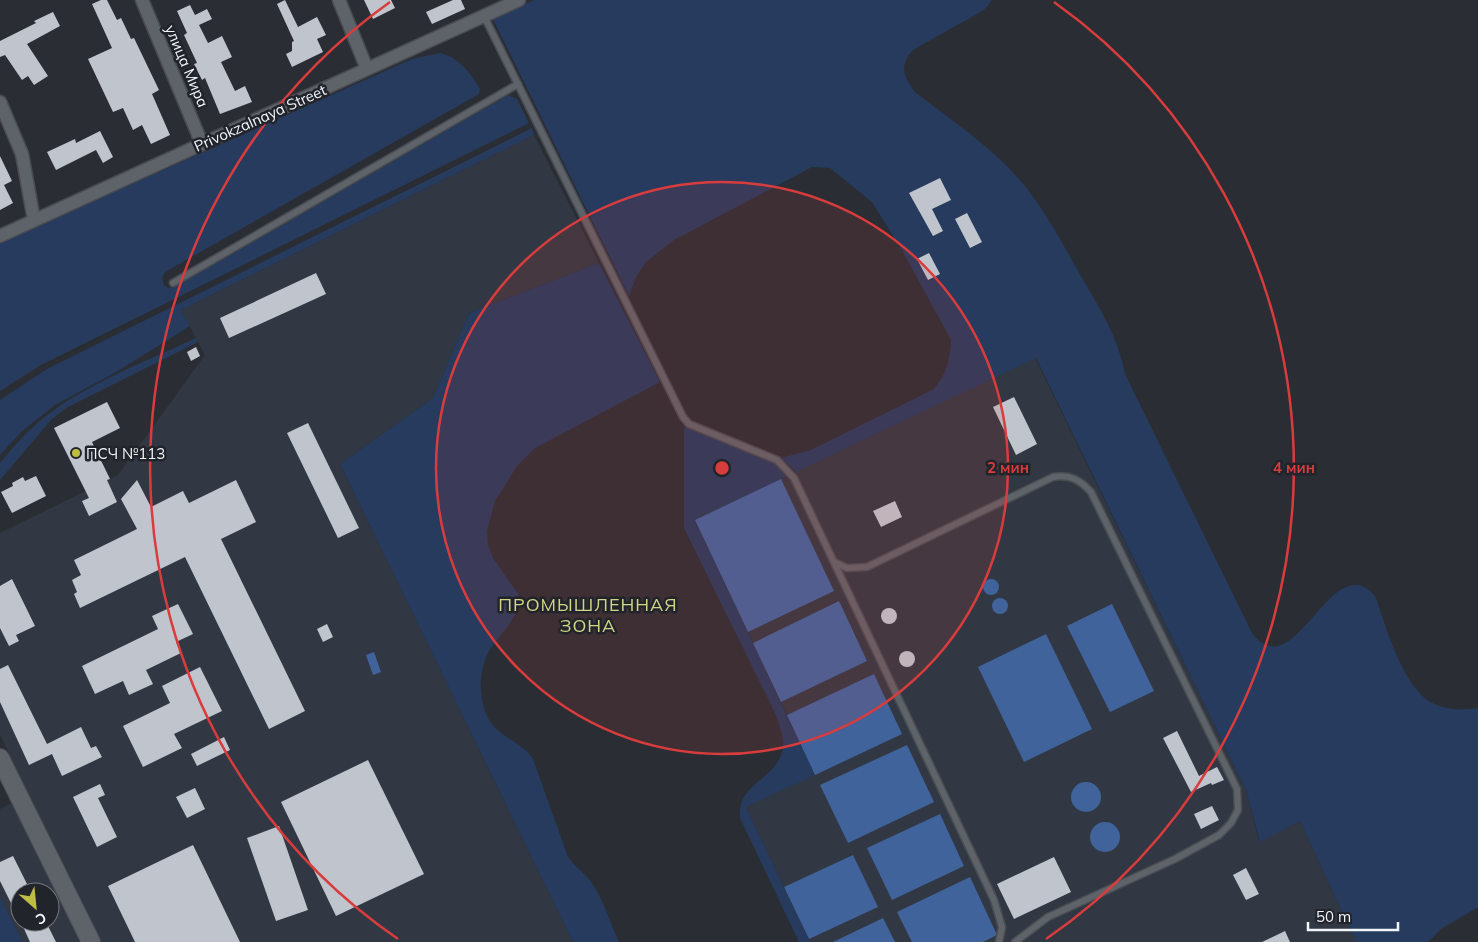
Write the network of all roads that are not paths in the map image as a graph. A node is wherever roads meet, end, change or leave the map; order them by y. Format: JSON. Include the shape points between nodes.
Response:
{"nodes":[{"id":1,"x":142,"y":0,"type":"edge"},
{"id":2,"x":339,"y":0,"type":"edge"},
{"id":3,"x":519,"y":0,"type":"edge"},
{"id":4,"x":484,"y":16,"type":"junction"},
{"id":5,"x":367,"y":69,"type":"junction"},
{"id":6,"x":518,"y":84,"type":"junction"},
{"id":7,"x":0,"y":102,"type":"edge"},
{"id":8,"x":202,"y":144,"type":"junction"},
{"id":9,"x":34,"y":220,"type":"junction"},
{"id":10,"x":0,"y":236,"type":"edge"},
{"id":11,"x":172,"y":283,"type":"dead end"},
{"id":12,"x":834,"y":562,"type":"junction"},
{"id":13,"x":0,"y":758,"type":"edge"},
{"id":14,"x":91,"y":942,"type":"edge"},
{"id":15,"x":999,"y":942,"type":"edge"},
{"id":16,"x":1015,"y":942,"type":"edge"}],
"edges":[{"from":1,"to":8,"type":"street","name":"улица Мира"},
{"from":2,"to":5,"type":"street"},
{"from":3,"to":4,"type":"street","name":"Privokzalnaya Street"},
{"from":4,"to":5,"type":"street","name":"Privokzalnaya Street"},
{"from":4,"to":6,"type":"lane"},
{"from":5,"to":8,"type":"street","name":"Privokzalnaya Street"},
{"from":6,"to":11,"type":"lane"},
{"from":6,"to":12,"type":"lane","via":[[683,417],[689,424],[777,460],[785,467],[794,478]]},
{"from":7,"to":9,"type":"street","via":[[22,154]]},
{"from":8,"to":9,"type":"street","name":"Privokzalnaya Street"},
{"from":9,"to":10,"type":"street","name":"Privokzalnaya Street"},
{"from":12,"to":15,"type":"lane","via":[[994,900],[1002,927]]},
{"from":12,"to":16,"type":"lane","via":[[846,568],[867,568],[1053,477],[1069,476],[1082,482],[1091,492],[1237,789],[1238,810],[1231,824],[1219,835],[1175,859],[1048,917]]},
{"from":13,"to":14,"type":"main road"}]}
